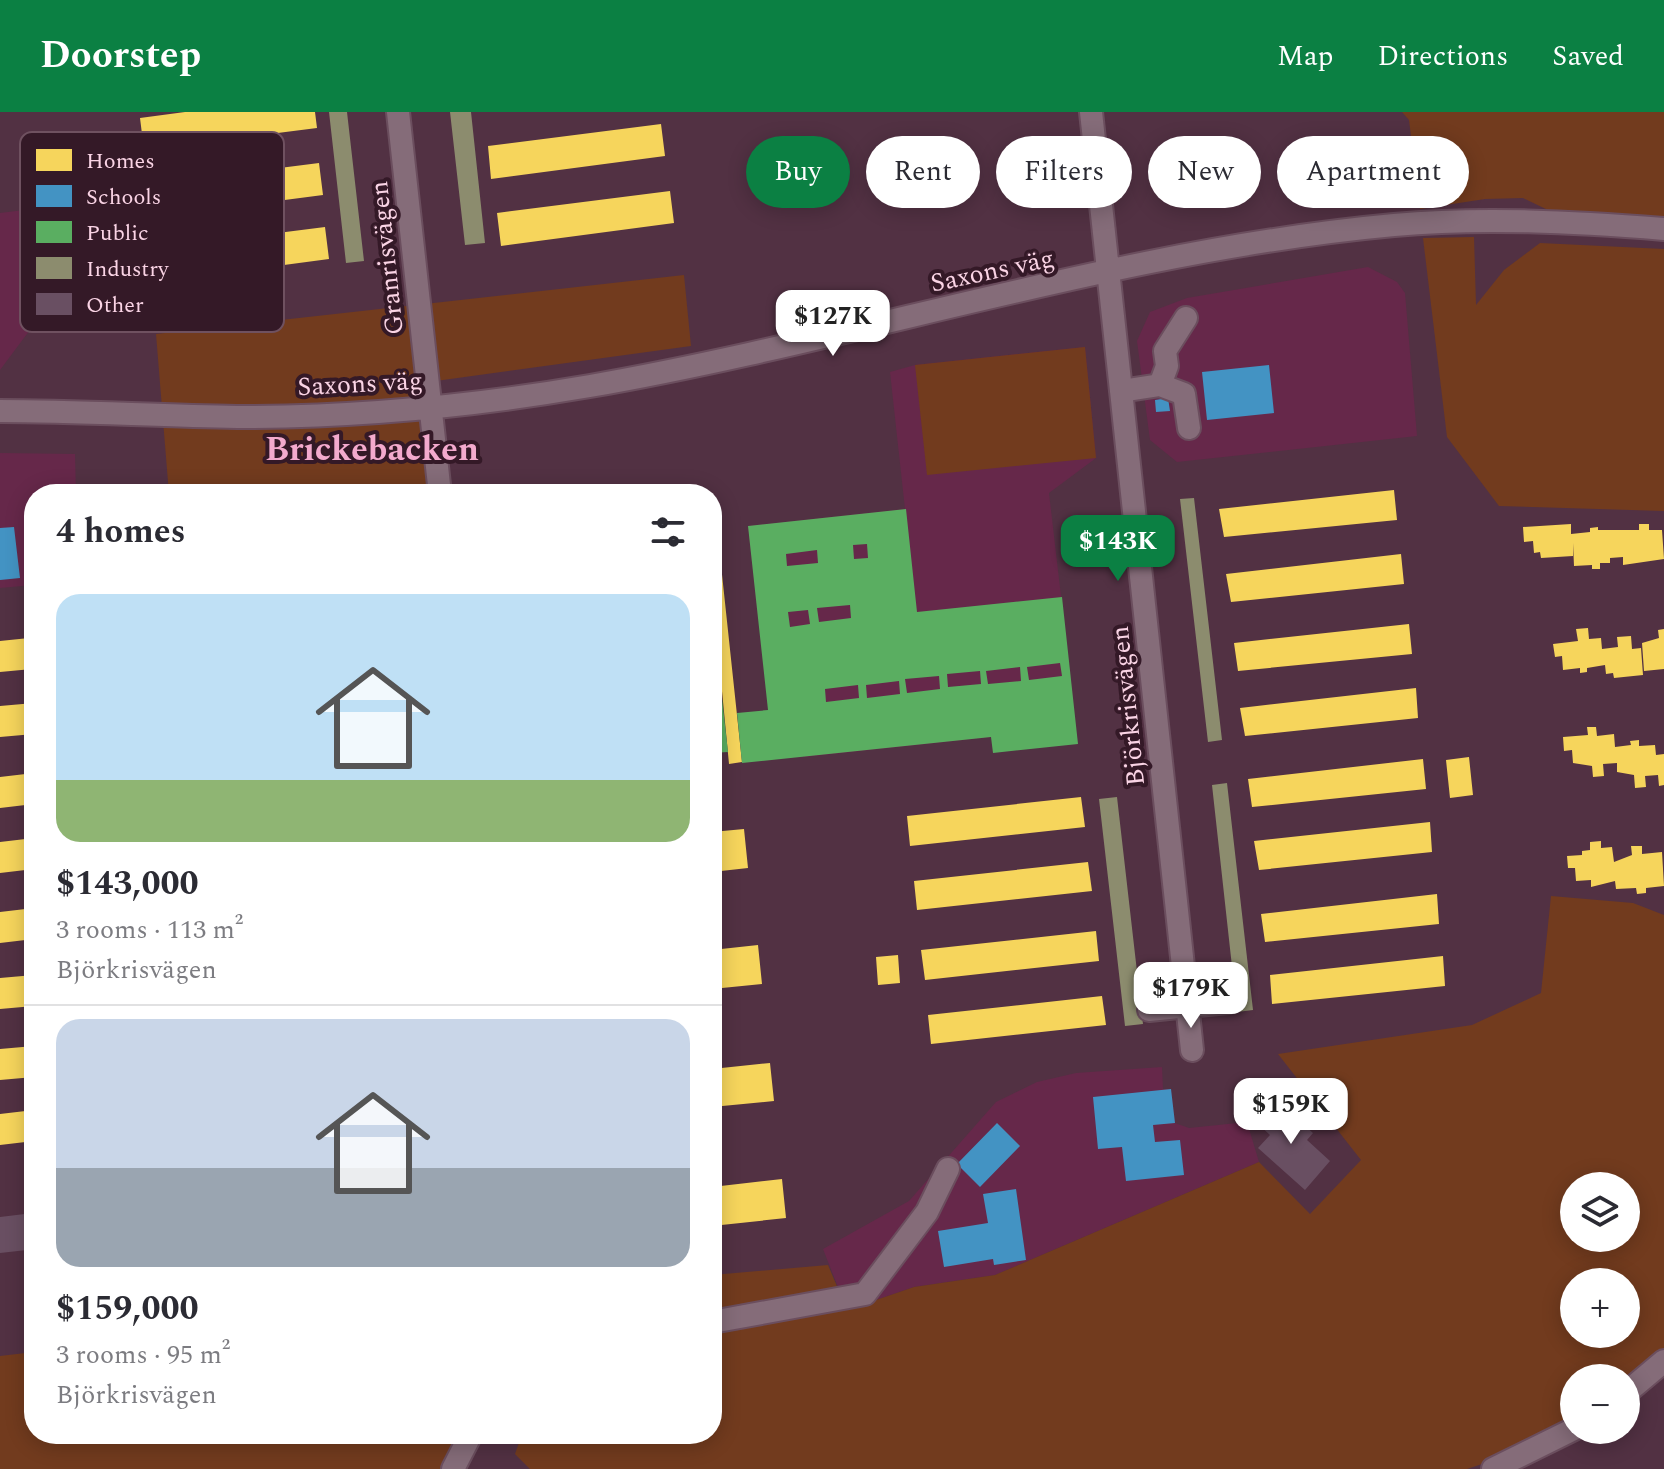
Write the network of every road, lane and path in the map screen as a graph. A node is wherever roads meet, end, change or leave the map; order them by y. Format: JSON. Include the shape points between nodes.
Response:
{"nodes":[{"id":1,"x":398,"y":112,"type":"edge"},
{"id":2,"x":1091,"y":112,"type":"edge"},
{"id":3,"x":1664,"y":229,"type":"edge"},
{"id":4,"x":1108,"y":272,"type":"junction"},
{"id":5,"x":1186,"y":318,"type":"dead end"},
{"id":6,"x":1160,"y":385,"type":"junction"},
{"id":7,"x":1121,"y":391,"type":"junction"},
{"id":8,"x":430,"y":408,"type":"junction"},
{"id":9,"x":0,"y":411,"type":"edge"},
{"id":10,"x":1189,"y":428,"type":"dead end"},
{"id":11,"x":439,"y":484,"type":"edge"},
{"id":12,"x":1228,"y":1002,"type":"dead end"},
{"id":13,"x":1187,"y":1007,"type":"junction"},
{"id":14,"x":1149,"y":1010,"type":"dead end"},
{"id":15,"x":1192,"y":1050,"type":"dead end"},
{"id":16,"x":948,"y":1169,"type":"dead end"},
{"id":17,"x":722,"y":1320,"type":"edge"},
{"id":18,"x":1664,"y":1361,"type":"edge"},
{"id":19,"x":1640,"y":1381,"type":"edge"},
{"id":20,"x":1560,"y":1436,"type":"edge"},
{"id":21,"x":466,"y":1444,"type":"edge"},
{"id":22,"x":453,"y":1469,"type":"edge"},
{"id":23,"x":1493,"y":1469,"type":"edge"}],
"edges":[{"from":1,"to":8,"type":"street","name":"Granrisvägen"},
{"from":2,"to":4,"type":"street","name":"Björkrisvägen"},
{"from":3,"to":4,"type":"street","name":"Saxons väg","via":[[1406,224],[1268,241]]},
{"from":4,"to":7,"type":"street","name":"Björkrisvägen"},
{"from":4,"to":8,"type":"street","name":"Saxons väg","via":[[739,357],[592,386]]},
{"from":5,"to":6,"type":"street","via":[[1165,351],[1167,366]]},
{"from":6,"to":7,"type":"street"},
{"from":6,"to":10,"type":"street","via":[[1184,394]]},
{"from":7,"to":13,"type":"street","name":"Björkrisvägen"},
{"from":8,"to":9,"type":"street","name":"Saxons väg","via":[[239,417]]},
{"from":8,"to":11,"type":"street","name":"Granrisvägen"},
{"from":12,"to":13,"type":"street"},
{"from":13,"to":14,"type":"street"},
{"from":13,"to":15,"type":"street","name":"Björkrisvägen"},
{"from":16,"to":17,"type":"street","via":[[927,1212],[865,1294]]},
{"from":18,"to":19,"type":"street"},
{"from":20,"to":23,"type":"street"},
{"from":21,"to":22,"type":"street"}]}
